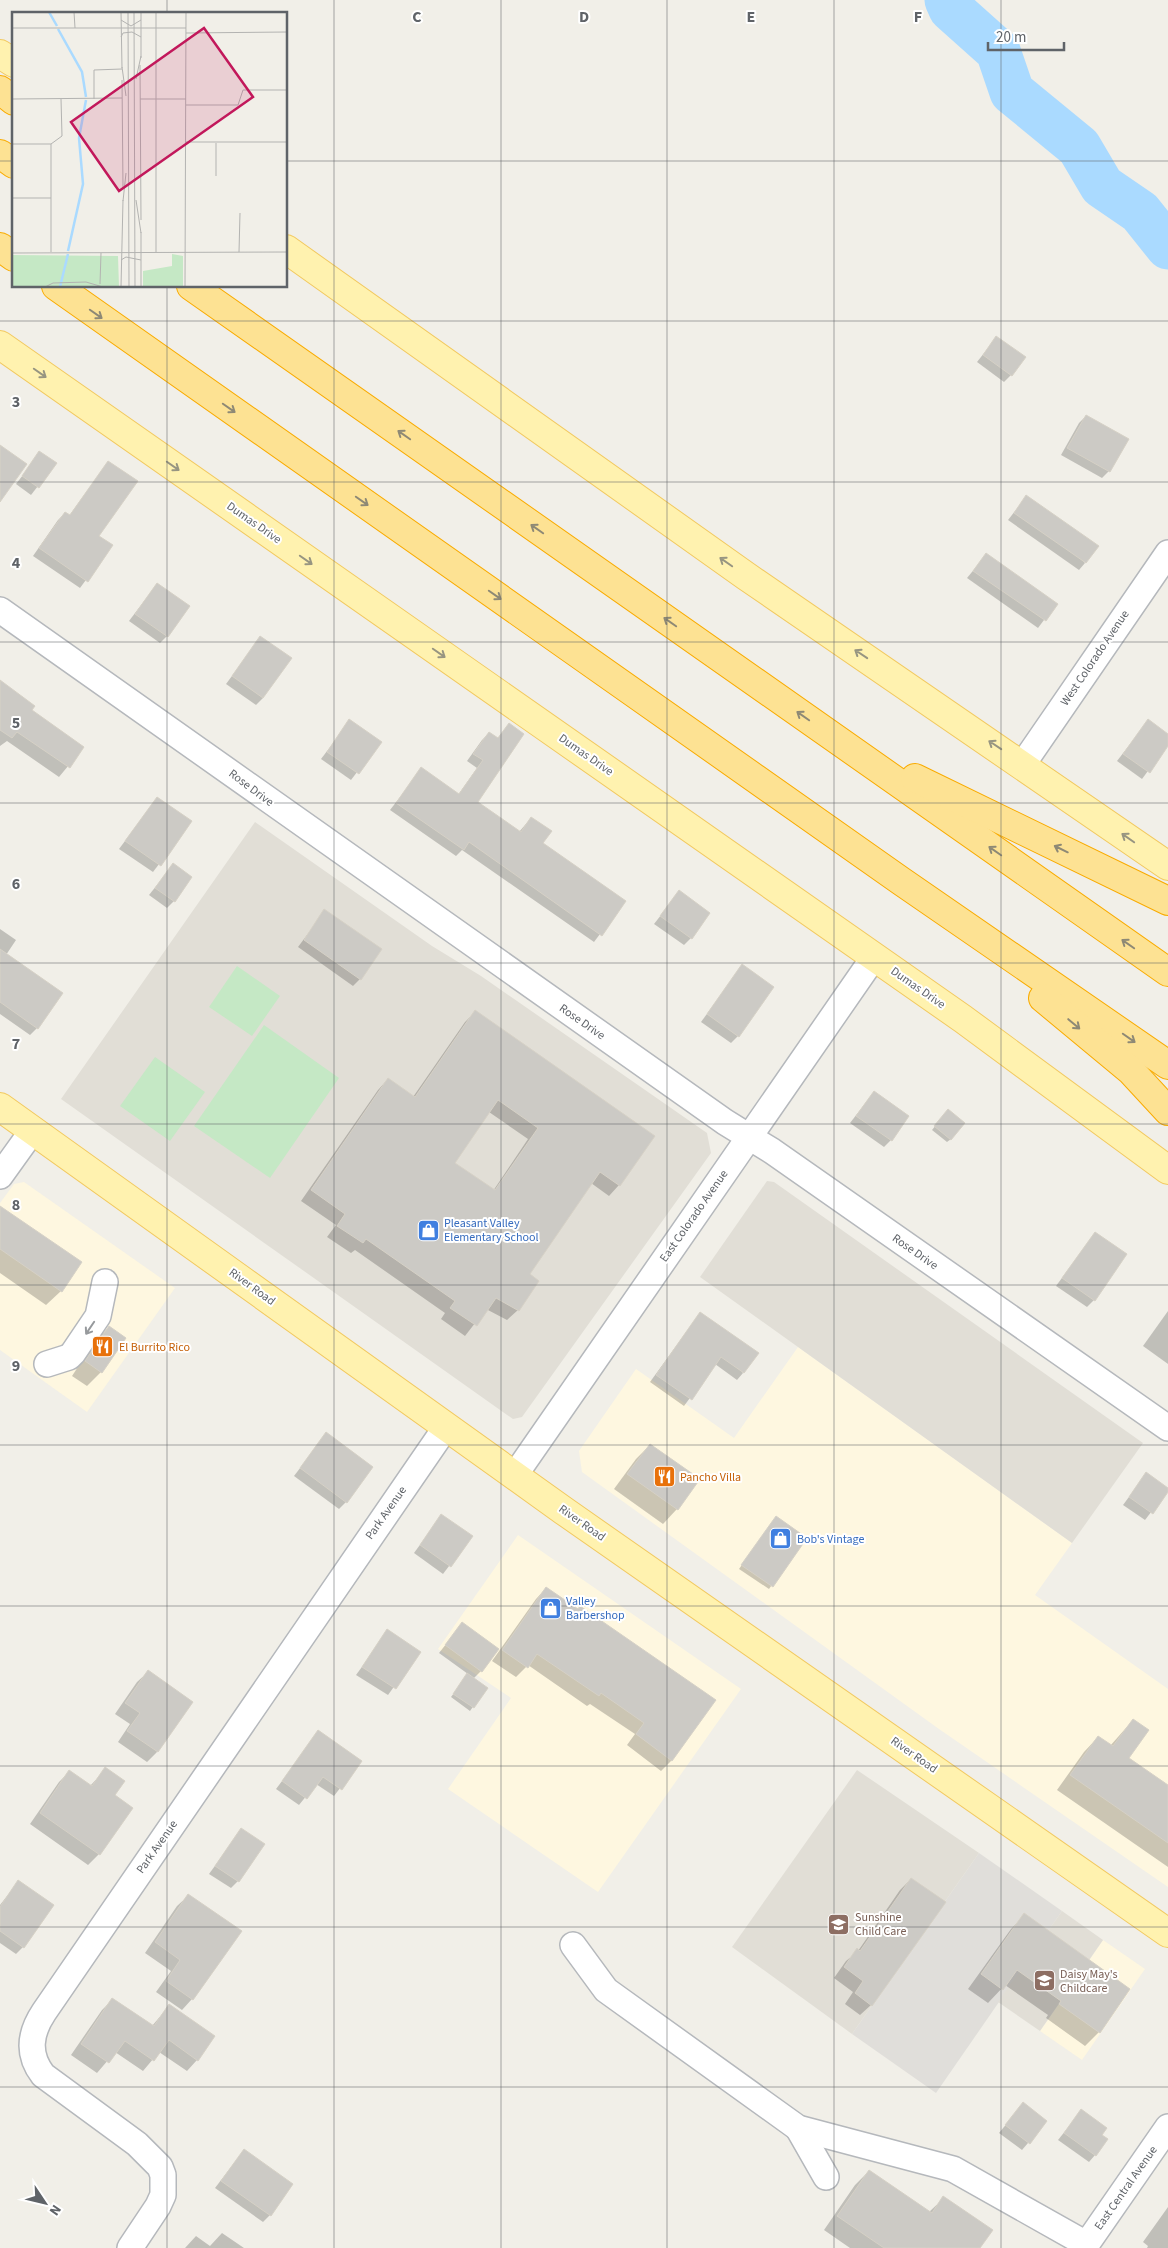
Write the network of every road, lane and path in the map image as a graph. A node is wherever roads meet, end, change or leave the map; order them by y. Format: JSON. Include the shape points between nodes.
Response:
{"nodes":[{"id":1,"x":0,"y":54,"type":"edge"},
{"id":2,"x":12,"y":62,"type":"edge"},
{"id":3,"x":0,"y":90,"type":"edge"},
{"id":4,"x":12,"y":99,"type":"edge"},
{"id":5,"x":0,"y":154,"type":"edge"},
{"id":6,"x":12,"y":163,"type":"edge"},
{"id":7,"x":0,"y":247,"type":"edge"},
{"id":8,"x":288,"y":250,"type":"edge"},
{"id":9,"x":12,"y":255,"type":"edge"},
{"id":10,"x":59,"y":288,"type":"edge"},
{"id":11,"x":194,"y":288,"type":"edge"},
{"id":12,"x":224,"y":288,"type":"edge"},
{"id":13,"x":0,"y":345,"type":"edge"},
{"id":14,"x":313,"y":371,"type":"junction"},
{"id":15,"x":1168,"y":553,"type":"edge"},
{"id":16,"x":0,"y":610,"type":"edge"},
{"id":17,"x":843,"y":744,"type":"junction"},
{"id":18,"x":1022,"y":764,"type":"junction"},
{"id":19,"x":1168,"y":866,"type":"edge"},
{"id":20,"x":901,"y":881,"type":"junction"},
{"id":21,"x":1168,"y":901,"type":"edge"},
{"id":22,"x":874,"y":957,"type":"junction"},
{"id":23,"x":1168,"y":972,"type":"edge"},
{"id":24,"x":1168,"y":1065,"type":"edge"},
{"id":25,"x":0,"y":1107,"type":"edge"},
{"id":26,"x":1168,"y":1111,"type":"edge"},
{"id":27,"x":33,"y":1130,"type":"junction"},
{"id":28,"x":749,"y":1137,"type":"junction"},
{"id":29,"x":1168,"y":1170,"type":"edge"},
{"id":30,"x":0,"y":1176,"type":"edge"},
{"id":31,"x":105,"y":1282,"type":"dead end"},
{"id":32,"x":47,"y":1364,"type":"dead end"},
{"id":33,"x":446,"y":1427,"type":"junction"},
{"id":34,"x":1168,"y":1428,"type":"edge"},
{"id":35,"x":515,"y":1475,"type":"junction"},
{"id":36,"x":1168,"y":1933,"type":"edge"},
{"id":37,"x":573,"y":1945,"type":"dead end"},
{"id":38,"x":1168,"y":2127,"type":"edge"},
{"id":39,"x":798,"y":2128,"type":"junction"},
{"id":40,"x":826,"y":2177,"type":"dead end"},
{"id":41,"x":1085,"y":2246,"type":"edge"},
{"id":42,"x":130,"y":2248,"type":"edge"}],
"edges":[{"from":1,"to":2,"type":"main road"},
{"from":3,"to":4,"type":"highway"},
{"from":5,"to":6,"type":"highway"},
{"from":7,"to":9,"type":"highway"},
{"from":18,"to":8,"type":"main road","one_way":true,"via":[[746,576]]},
{"from":10,"to":20,"type":"highway","one_way":true},
{"from":11,"to":14,"type":"highway"},
{"from":12,"to":14,"type":"highway"},
{"from":13,"to":22,"type":"main road","name":"Dumas Drive","one_way":true},
{"from":17,"to":14,"type":"highway","one_way":true},
{"from":15,"to":18,"type":"street","name":"West Colorado Avenue"},
{"from":16,"to":28,"type":"street","name":"Rose Drive"},
{"from":21,"to":17,"type":"highway","one_way":true},
{"from":23,"to":17,"type":"highway","one_way":true},
{"from":19,"to":18,"type":"main road","one_way":true},
{"from":20,"to":24,"type":"highway","one_way":true},
{"from":20,"to":26,"type":"highway","one_way":true,"via":[[1131,1071]]},
{"from":22,"to":28,"type":"street","name":"East Colorado Avenue"},
{"from":22,"to":29,"type":"main road","name":"Dumas Drive"},
{"from":25,"to":27,"type":"main road","name":"River Road"},
{"from":27,"to":30,"type":"street"},
{"from":27,"to":33,"type":"main road","name":"River Road"},
{"from":28,"to":34,"type":"street","name":"Rose Drive"},
{"from":28,"to":35,"type":"street","name":"East Colorado Avenue"},
{"from":31,"to":32,"type":"street","one_way":true,"via":[[94,1322],[68,1357]]},
{"from":33,"to":35,"type":"main road","name":"River Road"},
{"from":33,"to":42,"type":"street","name":"Park Avenue","via":[[34,2029],[32,2052],[43,2075],[137,2144],[160,2167],[163,2195]]},
{"from":35,"to":36,"type":"main road","name":"River Road"},
{"from":37,"to":39,"type":"street","via":[[606,1990]]},
{"from":38,"to":41,"type":"street","name":"East Central Avenue"},
{"from":39,"to":40,"type":"street"},
{"from":39,"to":41,"type":"street","via":[[953,2169]]}]}
